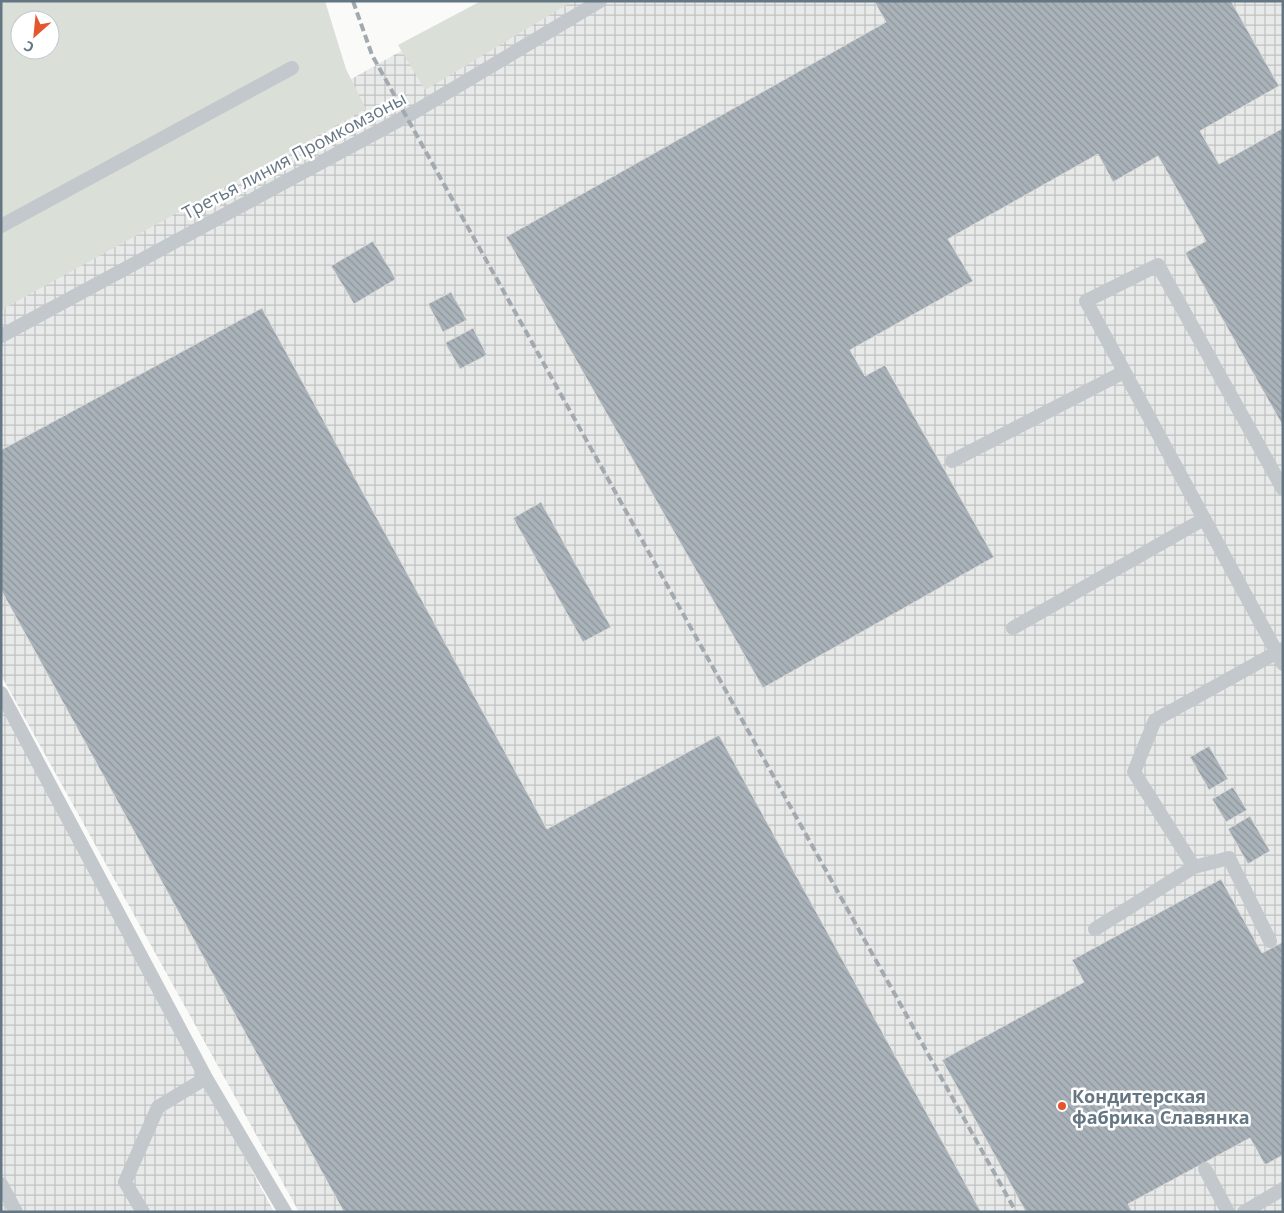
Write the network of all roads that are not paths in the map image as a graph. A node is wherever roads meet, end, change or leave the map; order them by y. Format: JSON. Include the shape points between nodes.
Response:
{"nodes":[{"id":1,"x":600,"y":1,"type":"edge"},
{"id":2,"x":292,"y":68,"type":"dead end"},
{"id":3,"x":1,"y":226,"type":"edge"},
{"id":4,"x":1,"y":336,"type":"edge"},
{"id":5,"x":1124,"y":372,"type":"junction"},
{"id":6,"x":952,"y":461,"type":"dead end"},
{"id":7,"x":1283,"y":489,"type":"edge"},
{"id":8,"x":1204,"y":519,"type":"junction"},
{"id":9,"x":1013,"y":628,"type":"dead end"},
{"id":10,"x":1281,"y":655,"type":"edge"},
{"id":11,"x":1,"y":693,"type":"edge"},
{"id":12,"x":1194,"y":867,"type":"junction"},
{"id":13,"x":1095,"y":929,"type":"dead end"},
{"id":14,"x":1270,"y":941,"type":"dead end"},
{"id":15,"x":206,"y":1078,"type":"junction"},
{"id":16,"x":1205,"y":1169,"type":"dead end"},
{"id":17,"x":1,"y":1184,"type":"edge"},
{"id":18,"x":1283,"y":1189,"type":"edge"},
{"id":19,"x":16,"y":1212,"type":"edge"},
{"id":20,"x":143,"y":1212,"type":"edge"},
{"id":21,"x":285,"y":1212,"type":"edge"},
{"id":22,"x":1228,"y":1212,"type":"edge"},
{"id":23,"x":1244,"y":1212,"type":"edge"}],
"edges":[{"from":1,"to":4,"type":"lane","name":"Третья линия Промкомзоны","via":[[416,110]]},
{"from":2,"to":3,"type":"lane"},
{"from":5,"to":6,"type":"lane"},
{"from":5,"to":7,"type":"lane","via":[[1086,301],[1158,265]]},
{"from":5,"to":8,"type":"lane"},
{"from":8,"to":9,"type":"lane"},
{"from":8,"to":10,"type":"lane"},
{"from":10,"to":12,"type":"lane","via":[[1155,720],[1134,772]]},
{"from":11,"to":15,"type":"lane"},
{"from":12,"to":13,"type":"lane"},
{"from":12,"to":14,"type":"lane","via":[[1229,858]]},
{"from":15,"to":20,"type":"lane","via":[[158,1107],[125,1182]]},
{"from":15,"to":21,"type":"lane"},
{"from":16,"to":22,"type":"lane"},
{"from":17,"to":19,"type":"lane"},
{"from":18,"to":23,"type":"lane"}]}
